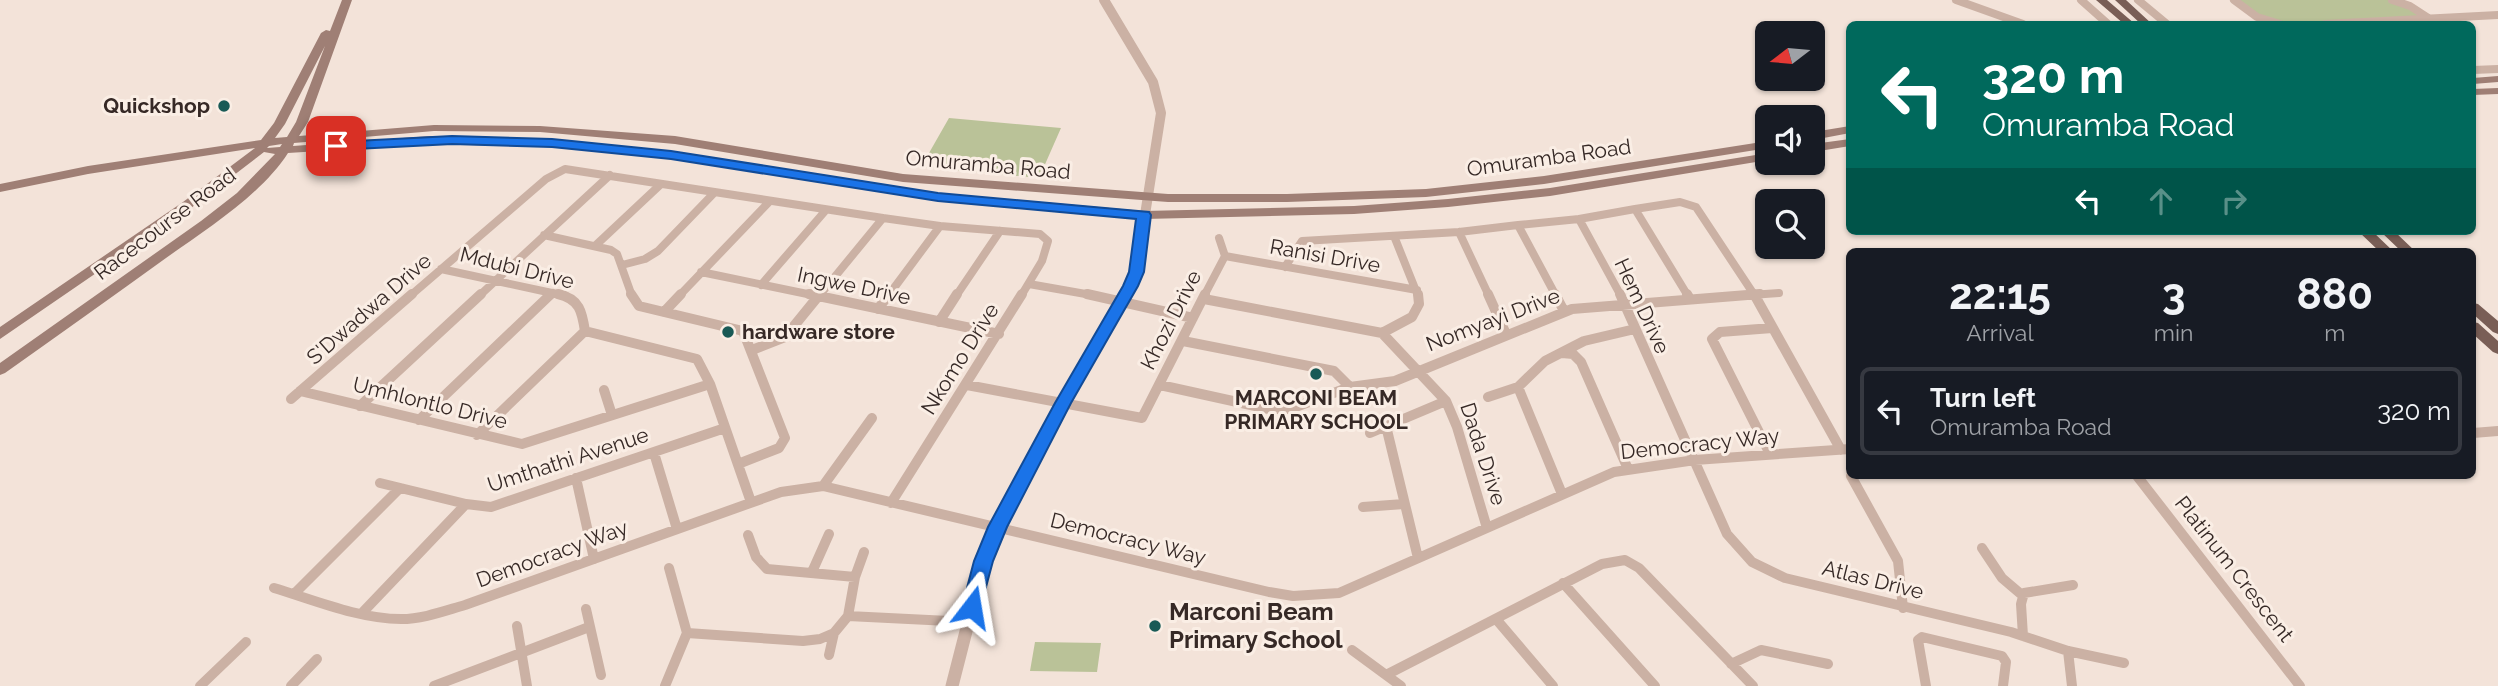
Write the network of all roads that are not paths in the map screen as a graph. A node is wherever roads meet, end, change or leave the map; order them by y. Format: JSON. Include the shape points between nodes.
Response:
{"nodes":[{"id":1,"x":346,"y":0,"type":"edge"},
{"id":2,"x":1104,"y":0,"type":"edge"},
{"id":3,"x":1956,"y":0,"type":"edge"},
{"id":4,"x":2081,"y":0,"type":"edge"},
{"id":5,"x":2101,"y":0,"type":"edge"},
{"id":6,"x":2120,"y":0,"type":"edge"},
{"id":7,"x":2138,"y":0,"type":"edge"},
{"id":8,"x":2234,"y":0,"type":"edge"},
{"id":9,"x":2392,"y":0,"type":"edge"},
{"id":10,"x":2498,"y":15,"type":"edge"},
{"id":11,"x":2430,"y":19,"type":"junction"},
{"id":12,"x":2015,"y":21,"type":"edge"},
{"id":13,"x":2105,"y":21,"type":"edge"},
{"id":14,"x":2126,"y":21,"type":"edge"},
{"id":15,"x":2144,"y":21,"type":"edge"},
{"id":16,"x":2163,"y":21,"type":"edge"},
{"id":17,"x":2270,"y":21,"type":"edge"},
{"id":18,"x":2388,"y":21,"type":"edge"},
{"id":19,"x":2498,"y":69,"type":"edge"},
{"id":20,"x":2476,"y":70,"type":"edge"},
{"id":21,"x":2498,"y":79,"type":"edge"},
{"id":22,"x":2476,"y":80,"type":"edge"},
{"id":23,"x":2498,"y":91,"type":"edge"},
{"id":24,"x":2476,"y":92,"type":"edge"},
{"id":25,"x":1846,"y":130,"type":"edge"},
{"id":26,"x":1825,"y":134,"type":"edge"},
{"id":27,"x":1846,"y":143,"type":"edge"},
{"id":28,"x":289,"y":144,"type":"junction"},
{"id":29,"x":1755,"y":146,"type":"edge"},
{"id":30,"x":1825,"y":146,"type":"edge"},
{"id":31,"x":264,"y":147,"type":"junction"},
{"id":32,"x":1755,"y":158,"type":"edge"},
{"id":33,"x":610,"y":175,"type":"junction"},
{"id":34,"x":661,"y":184,"type":"junction"},
{"id":35,"x":0,"y":188,"type":"edge"},
{"id":36,"x":714,"y":193,"type":"junction"},
{"id":37,"x":1146,"y":197,"type":"junction"},
{"id":38,"x":769,"y":202,"type":"junction"},
{"id":39,"x":1634,"y":209,"type":"junction"},
{"id":40,"x":826,"y":210,"type":"junction"},
{"id":41,"x":1144,"y":215,"type":"junction"},
{"id":42,"x":883,"y":218,"type":"junction"},
{"id":43,"x":1579,"y":219,"type":"junction"},
{"id":44,"x":1518,"y":225,"type":"junction"},
{"id":45,"x":940,"y":226,"type":"junction"},
{"id":46,"x":1000,"y":231,"type":"junction"},
{"id":47,"x":1459,"y":232,"type":"junction"},
{"id":48,"x":1040,"y":234,"type":"joint"},
{"id":49,"x":544,"y":235,"type":"junction"},
{"id":50,"x":2369,"y":235,"type":"edge"},
{"id":51,"x":2391,"y":235,"type":"edge"},
{"id":52,"x":1394,"y":236,"type":"junction"},
{"id":53,"x":1219,"y":238,"type":"dead end"},
{"id":54,"x":596,"y":245,"type":"junction"},
{"id":55,"x":2383,"y":248,"type":"edge"},
{"id":56,"x":2405,"y":248,"type":"edge"},
{"id":57,"x":1225,"y":256,"type":"junction"},
{"id":58,"x":622,"y":265,"type":"junction"},
{"id":59,"x":1285,"y":267,"type":"junction"},
{"id":60,"x":441,"y":269,"type":"junction"},
{"id":61,"x":701,"y":272,"type":"junction"},
{"id":62,"x":496,"y":281,"type":"junction"},
{"id":63,"x":1029,"y":284,"type":"junction"},
{"id":64,"x":761,"y":285,"type":"junction"},
{"id":65,"x":1417,"y":290,"type":"junction"},
{"id":66,"x":553,"y":293,"type":"junction"},
{"id":67,"x":1753,"y":293,"type":"junction"},
{"id":68,"x":1779,"y":293,"type":"dead end"},
{"id":69,"x":818,"y":296,"type":"junction"},
{"id":70,"x":1204,"y":299,"type":"junction"},
{"id":71,"x":1690,"y":299,"type":"junction"},
{"id":72,"x":1123,"y":301,"type":"junction"},
{"id":73,"x":1624,"y":303,"type":"junction"},
{"id":74,"x":878,"y":309,"type":"junction"},
{"id":75,"x":2476,"y":310,"type":"edge"},
{"id":76,"x":1564,"y":311,"type":"junction"},
{"id":77,"x":664,"y":312,"type":"junction"},
{"id":78,"x":1193,"y":318,"type":"junction"},
{"id":79,"x":939,"y":322,"type":"junction"},
{"id":80,"x":1772,"y":328,"type":"junction"},
{"id":81,"x":1635,"y":329,"type":"junction"},
{"id":82,"x":2476,"y":329,"type":"edge"},
{"id":83,"x":2498,"y":329,"type":"edge"},
{"id":84,"x":585,"y":331,"type":"junction"},
{"id":85,"x":1382,"y":333,"type":"junction"},
{"id":86,"x":0,"y":334,"type":"edge"},
{"id":87,"x":999,"y":334,"type":"junction"},
{"id":88,"x":1506,"y":334,"type":"junction"},
{"id":89,"x":1183,"y":341,"type":"junction"},
{"id":90,"x":2498,"y":349,"type":"edge"},
{"id":91,"x":752,"y":350,"type":"junction"},
{"id":92,"x":1561,"y":353,"type":"junction"},
{"id":93,"x":0,"y":370,"type":"edge"},
{"id":94,"x":1419,"y":372,"type":"junction"},
{"id":95,"x":710,"y":384,"type":"junction"},
{"id":96,"x":967,"y":385,"type":"junction"},
{"id":97,"x":1160,"y":385,"type":"junction"},
{"id":98,"x":1350,"y":387,"type":"junction"},
{"id":99,"x":1518,"y":387,"type":"junction"},
{"id":100,"x":604,"y":390,"type":"dead end"},
{"id":101,"x":300,"y":391,"type":"junction"},
{"id":102,"x":1488,"y":397,"type":"dead end"},
{"id":103,"x":291,"y":399,"type":"dead end"},
{"id":104,"x":1446,"y":401,"type":"junction"},
{"id":105,"x":1063,"y":403,"type":"junction"},
{"id":106,"x":360,"y":406,"type":"junction"},
{"id":107,"x":612,"y":415,"type":"junction"},
{"id":108,"x":872,"y":418,"type":"dead end"},
{"id":109,"x":419,"y":420,"type":"junction"},
{"id":110,"x":1386,"y":426,"type":"junction"},
{"id":111,"x":725,"y":428,"type":"junction"},
{"id":112,"x":2498,"y":431,"type":"edge"},
{"id":113,"x":1370,"y":433,"type":"dead end"},
{"id":114,"x":2476,"y":433,"type":"edge"},
{"id":115,"x":477,"y":435,"type":"junction"},
{"id":116,"x":1846,"y":449,"type":"edge"},
{"id":117,"x":654,"y":453,"type":"junction"},
{"id":118,"x":1770,"y":454,"type":"junction"},
{"id":119,"x":1695,"y":460,"type":"junction"},
{"id":120,"x":738,"y":464,"type":"junction"},
{"id":121,"x":1628,"y":469,"type":"junction"},
{"id":122,"x":576,"y":478,"type":"junction"},
{"id":123,"x":1853,"y":479,"type":"edge"},
{"id":124,"x":2139,"y":479,"type":"edge"},
{"id":125,"x":380,"y":483,"type":"dead end"},
{"id":126,"x":823,"y":486,"type":"junction"},
{"id":127,"x":400,"y":488,"type":"junction"},
{"id":128,"x":1562,"y":494,"type":"junction"},
{"id":129,"x":751,"y":502,"type":"junction"},
{"id":130,"x":891,"y":503,"type":"junction"},
{"id":131,"x":466,"y":504,"type":"junction"},
{"id":132,"x":1404,"y":504,"type":"junction"},
{"id":133,"x":1363,"y":507,"type":"dead end"},
{"id":134,"x":998,"y":527,"type":"junction"},
{"id":135,"x":1486,"y":528,"type":"junction"},
{"id":136,"x":677,"y":529,"type":"junction"},
{"id":137,"x":829,"y":534,"type":"dead end"},
{"id":138,"x":748,"y":535,"type":"dead end"},
{"id":139,"x":1982,"y":548,"type":"dead end"},
{"id":140,"x":864,"y":552,"type":"dead end"},
{"id":141,"x":1418,"y":558,"type":"junction"},
{"id":142,"x":594,"y":559,"type":"junction"},
{"id":143,"x":669,"y":568,"type":"dead end"},
{"id":144,"x":812,"y":572,"type":"junction"},
{"id":145,"x":855,"y":577,"type":"junction"},
{"id":146,"x":1563,"y":583,"type":"junction"},
{"id":147,"x":2073,"y":585,"type":"dead end"},
{"id":148,"x":274,"y":588,"type":"dead end"},
{"id":149,"x":294,"y":594,"type":"junction"},
{"id":150,"x":2022,"y":595,"type":"junction"},
{"id":151,"x":1903,"y":608,"type":"junction"},
{"id":152,"x":586,"y":610,"type":"dead end"},
{"id":153,"x":363,"y":612,"type":"junction"},
{"id":154,"x":848,"y":616,"type":"junction"},
{"id":155,"x":1496,"y":619,"type":"junction"},
{"id":156,"x":969,"y":622,"type":"junction"},
{"id":157,"x":517,"y":626,"type":"dead end"},
{"id":158,"x":589,"y":627,"type":"junction"},
{"id":159,"x":687,"y":633,"type":"junction"},
{"id":160,"x":834,"y":633,"type":"junction"},
{"id":161,"x":2022,"y":636,"type":"junction"},
{"id":162,"x":246,"y":642,"type":"dead end"},
{"id":163,"x":1352,"y":650,"type":"dead end"},
{"id":164,"x":2068,"y":651,"type":"junction"},
{"id":165,"x":521,"y":653,"type":"junction"},
{"id":166,"x":829,"y":655,"type":"dead end"},
{"id":167,"x":317,"y":659,"type":"dead end"},
{"id":168,"x":2124,"y":663,"type":"dead end"},
{"id":169,"x":1731,"y":664,"type":"junction"},
{"id":170,"x":1828,"y":664,"type":"dead end"},
{"id":171,"x":601,"y":675,"type":"dead end"},
{"id":172,"x":1386,"y":675,"type":"junction"},
{"id":173,"x":200,"y":686,"type":"edge"},
{"id":174,"x":291,"y":686,"type":"edge"},
{"id":175,"x":434,"y":686,"type":"edge"},
{"id":176,"x":527,"y":686,"type":"edge"},
{"id":177,"x":665,"y":686,"type":"edge"},
{"id":178,"x":952,"y":686,"type":"edge"},
{"id":179,"x":1401,"y":686,"type":"edge"},
{"id":180,"x":1553,"y":686,"type":"edge"},
{"id":181,"x":1655,"y":686,"type":"edge"},
{"id":182,"x":1753,"y":686,"type":"edge"},
{"id":183,"x":1926,"y":686,"type":"edge"},
{"id":184,"x":2003,"y":686,"type":"edge"},
{"id":185,"x":2072,"y":686,"type":"edge"},
{"id":186,"x":2300,"y":686,"type":"edge"}],
"edges":[{"from":1,"to":28,"type":"main road","name":"Racecourse Road"},
{"from":1,"to":31,"type":"main road","name":"Racecourse Road"},
{"from":2,"to":37,"type":"street","via":[[1150,75],[1160,102],[1161,122]]},
{"from":3,"to":12,"type":"street"},
{"from":4,"to":13,"type":"street"},
{"from":5,"to":14,"type":"main road"},
{"from":6,"to":15,"type":"main road"},
{"from":7,"to":16,"type":"street"},
{"from":8,"to":17,"type":"street"},
{"from":9,"to":11,"type":"street"},
{"from":10,"to":11,"type":"street"},
{"from":11,"to":18,"type":"street"},
{"from":19,"to":20,"type":"street"},
{"from":21,"to":22,"type":"main road"},
{"from":23,"to":24,"type":"main road"},
{"from":25,"to":26,"type":"main road"},
{"from":27,"to":30,"type":"main road"},
{"from":28,"to":31,"type":"main road","name":"Omuramba Road"},
{"from":28,"to":37,"type":"main road","name":"Omuramba Road","via":[[434,128],[576,132],[675,141],[903,178]]},
{"from":28,"to":41,"type":"main road","name":"Omuramba Road","via":[[552,143],[671,155],[938,197]]},
{"from":28,"to":93,"type":"main road","name":"Racecourse Road","via":[[241,196]]},
{"from":29,"to":37,"type":"main road","name":"Omuramba Road","via":[[1544,180],[1426,193]]},
{"from":31,"to":35,"type":"main road","name":"Omuramba Road","via":[[89,170]]},
{"from":31,"to":86,"type":"main road","name":"Racecourse Road"},
{"from":32,"to":41,"type":"main road","name":"Omuramba Road","via":[[1493,199],[1354,210]]},
{"from":33,"to":34,"type":"street","name":"S'Dwadwa Drive"},
{"from":33,"to":49,"type":"street"},
{"from":33,"to":60,"type":"street","name":"S'Dwadwa Drive","via":[[565,169],[554,173]]},
{"from":34,"to":36,"type":"street","name":"S'Dwadwa Drive"},
{"from":34,"to":54,"type":"street"},
{"from":36,"to":38,"type":"street","name":"S'Dwadwa Drive"},
{"from":36,"to":58,"type":"street","via":[[652,255]]},
{"from":37,"to":41,"type":"street"},
{"from":38,"to":40,"type":"street","name":"S'Dwadwa Drive"},
{"from":38,"to":61,"type":"street"},
{"from":39,"to":43,"type":"street"},
{"from":39,"to":67,"type":"street","via":[[1690,203],[1696,207]]},
{"from":39,"to":71,"type":"street"},
{"from":40,"to":42,"type":"street","name":"S'Dwadwa Drive"},
{"from":40,"to":64,"type":"street"},
{"from":41,"to":72,"type":"street","via":[[1136,272]]},
{"from":42,"to":45,"type":"street","name":"S'Dwadwa Drive"},
{"from":42,"to":69,"type":"street"},
{"from":43,"to":44,"type":"street"},
{"from":43,"to":73,"type":"street","name":"Hem Drive"},
{"from":44,"to":47,"type":"street"},
{"from":44,"to":76,"type":"street"},
{"from":45,"to":46,"type":"street","name":"S'Dwadwa Drive"},
{"from":45,"to":74,"type":"street"},
{"from":46,"to":48,"type":"street","name":"S'Dwadwa Drive"},
{"from":46,"to":79,"type":"street"},
{"from":47,"to":52,"type":"street"},
{"from":47,"to":88,"type":"street"},
{"from":48,"to":63,"type":"street","name":"Nkomo Drive","via":[[1048,242]]},
{"from":49,"to":54,"type":"street"},
{"from":49,"to":62,"type":"street"},
{"from":50,"to":55,"type":"main road"},
{"from":51,"to":56,"type":"main road"},
{"from":52,"to":59,"type":"street","via":[[1302,242]]},
{"from":52,"to":65,"type":"street"},
{"from":53,"to":57,"type":"street","name":"Khozi Drive"},
{"from":54,"to":58,"type":"street","via":[[617,254]]},
{"from":57,"to":59,"type":"street","name":"Ranisi Drive"},
{"from":57,"to":70,"type":"street","name":"Khozi Drive"},
{"from":58,"to":77,"type":"street","via":[[636,303]]},
{"from":59,"to":65,"type":"street","name":"Ranisi Drive"},
{"from":60,"to":62,"type":"street","name":"Mdubi Drive"},
{"from":60,"to":101,"type":"street","name":"S'Dwadwa Drive"},
{"from":61,"to":64,"type":"street","name":"Ingwe Drive"},
{"from":61,"to":77,"type":"street"},
{"from":62,"to":66,"type":"street","name":"Mdubi Drive"},
{"from":62,"to":106,"type":"street"},
{"from":63,"to":72,"type":"street"},
{"from":63,"to":87,"type":"street","name":"Nkomo Drive"},
{"from":64,"to":69,"type":"street","name":"Ingwe Drive"},
{"from":65,"to":85,"type":"street","via":[[1419,304],[1412,317]]},
{"from":66,"to":84,"type":"street","name":"Mdubi Drive","via":[[578,301]]},
{"from":66,"to":109,"type":"street"},
{"from":67,"to":68,"type":"street","name":"Nomyayi Drive"},
{"from":67,"to":71,"type":"street","name":"Nomyayi Drive"},
{"from":67,"to":80,"type":"street"},
{"from":69,"to":74,"type":"street","name":"Ingwe Drive"},
{"from":69,"to":91,"type":"street","via":[[785,337]]},
{"from":70,"to":78,"type":"street","name":"Khozi Drive"},
{"from":70,"to":85,"type":"street"},
{"from":71,"to":73,"type":"street","name":"Nomyayi Drive"},
{"from":72,"to":78,"type":"street"},
{"from":72,"to":105,"type":"street"},
{"from":73,"to":76,"type":"street","name":"Nomyayi Drive"},
{"from":73,"to":81,"type":"street","name":"Hem Drive"},
{"from":74,"to":79,"type":"street","name":"Ingwe Drive"},
{"from":75,"to":83,"type":"main road"},
{"from":76,"to":88,"type":"street","name":"Nomyayi Drive"},
{"from":77,"to":91,"type":"street","via":[[739,328],[747,334]]},
{"from":78,"to":89,"type":"street","name":"Khozi Drive"},
{"from":79,"to":87,"type":"street","name":"Ingwe Drive"},
{"from":80,"to":116,"type":"street"},
{"from":80,"to":118,"type":"street","via":[[1720,332],[1712,339]]},
{"from":81,"to":92,"type":"street","via":[[1597,337]]},
{"from":81,"to":119,"type":"street","name":"Hem Drive"},
{"from":82,"to":90,"type":"main road"},
{"from":84,"to":95,"type":"street","via":[[691,356],[700,363]]},
{"from":84,"to":115,"type":"street"},
{"from":85,"to":94,"type":"street","name":"Dada Drive"},
{"from":87,"to":96,"type":"street","name":"Nkomo Drive"},
{"from":88,"to":94,"type":"street","name":"Nomyayi Drive"},
{"from":89,"to":97,"type":"street","name":"Khozi Drive"},
{"from":89,"to":98,"type":"street","via":[[1334,371]]},
{"from":91,"to":120,"type":"street","via":[[785,438],[779,448]]},
{"from":92,"to":99,"type":"street","via":[[1545,361]]},
{"from":92,"to":121,"type":"street","via":[[1573,354],[1581,362]]},
{"from":94,"to":98,"type":"street","name":"Nomyayi Drive","via":[[1395,381]]},
{"from":94,"to":104,"type":"street","name":"Dada Drive"},
{"from":95,"to":107,"type":"street","name":"Umhlontlo Drive"},
{"from":95,"to":111,"type":"street"},
{"from":96,"to":105,"type":"street"},
{"from":96,"to":130,"type":"street","name":"Nkomo Drive"},
{"from":97,"to":98,"type":"street","name":"Nomyayi Drive","via":[[1281,410]]},
{"from":97,"to":105,"type":"street","name":"Khozi Drive","via":[[1141,418]]},
{"from":99,"to":102,"type":"street"},
{"from":99,"to":128,"type":"street"},
{"from":100,"to":107,"type":"street"},
{"from":101,"to":103,"type":"street","name":"S'Dwadwa Drive"},
{"from":101,"to":106,"type":"street","name":"Umhlontlo Drive"},
{"from":104,"to":110,"type":"street"},
{"from":104,"to":135,"type":"street","name":"Dada Drive"},
{"from":105,"to":134,"type":"street"},
{"from":106,"to":109,"type":"street","name":"Umhlontlo Drive"},
{"from":107,"to":115,"type":"street","name":"Umhlontlo Drive","via":[[529,443]]},
{"from":108,"to":126,"type":"street"},
{"from":109,"to":115,"type":"street","name":"Umhlontlo Drive"},
{"from":110,"to":113,"type":"street"},
{"from":110,"to":132,"type":"street"},
{"from":111,"to":117,"type":"street","name":"Umthathi Avenue"},
{"from":111,"to":120,"type":"street"},
{"from":112,"to":114,"type":"street"},
{"from":116,"to":118,"type":"street","name":"Democracy Way"},
{"from":117,"to":122,"type":"street","name":"Umthathi Avenue"},
{"from":117,"to":136,"type":"street"},
{"from":118,"to":119,"type":"street","name":"Democracy Way"},
{"from":119,"to":121,"type":"street","name":"Democracy Way"},
{"from":119,"to":151,"type":"street","name":"Atlas Drive","via":[[1727,534],[1738,551],[1764,572]]},
{"from":120,"to":129,"type":"street"},
{"from":121,"to":128,"type":"street","name":"Democracy Way"},
{"from":122,"to":131,"type":"street","name":"Umthathi Avenue","via":[[491,507]]},
{"from":122,"to":142,"type":"street"},
{"from":123,"to":151,"type":"street","via":[[1898,561]]},
{"from":124,"to":186,"type":"street","name":"Platinum Crescent"},
{"from":125,"to":127,"type":"street","name":"Umthathi Avenue"},
{"from":126,"to":129,"type":"street","name":"Democracy Way","via":[[791,489]]},
{"from":126,"to":130,"type":"street","name":"Democracy Way"},
{"from":127,"to":131,"type":"street","name":"Umthathi Avenue"},
{"from":127,"to":149,"type":"street"},
{"from":128,"to":135,"type":"street","name":"Democracy Way"},
{"from":129,"to":136,"type":"street","name":"Democracy Way"},
{"from":130,"to":134,"type":"street","name":"Democracy Way"},
{"from":131,"to":153,"type":"street"},
{"from":132,"to":133,"type":"street"},
{"from":132,"to":141,"type":"street"},
{"from":134,"to":141,"type":"street","name":"Democracy Way","via":[[1293,596],[1339,593]]},
{"from":134,"to":156,"type":"street"},
{"from":135,"to":141,"type":"street","name":"Democracy Way"},
{"from":136,"to":142,"type":"street","name":"Democracy Way"},
{"from":137,"to":144,"type":"street"},
{"from":138,"to":144,"type":"street","via":[[756,557],[767,569]]},
{"from":139,"to":150,"type":"street","via":[[2001,578]]},
{"from":140,"to":145,"type":"street"},
{"from":142,"to":153,"type":"street","name":"Democracy Way","via":[[421,617],[399,619]]},
{"from":143,"to":159,"type":"street"},
{"from":144,"to":145,"type":"street"},
{"from":145,"to":154,"type":"street"},
{"from":146,"to":155,"type":"street"},
{"from":146,"to":169,"type":"street","via":[[1610,562],[1634,564]]},
{"from":146,"to":181,"type":"street"},
{"from":147,"to":150,"type":"street"},
{"from":148,"to":149,"type":"street","name":"Democracy Way"},
{"from":149,"to":153,"type":"street","name":"Democracy Way"},
{"from":150,"to":161,"type":"street"},
{"from":151,"to":161,"type":"street","name":"Atlas Drive"},
{"from":152,"to":158,"type":"street"},
{"from":154,"to":156,"type":"street"},
{"from":154,"to":160,"type":"street"},
{"from":155,"to":172,"type":"street"},
{"from":155,"to":180,"type":"street"},
{"from":156,"to":178,"type":"street"},
{"from":157,"to":165,"type":"street"},
{"from":158,"to":165,"type":"street"},
{"from":158,"to":171,"type":"street"},
{"from":159,"to":160,"type":"street","via":[[803,641]]},
{"from":159,"to":177,"type":"street"},
{"from":160,"to":166,"type":"street"},
{"from":161,"to":164,"type":"street","name":"Atlas Drive"},
{"from":162,"to":173,"type":"street"},
{"from":163,"to":172,"type":"street"},
{"from":164,"to":168,"type":"street","name":"Atlas Drive"},
{"from":164,"to":185,"type":"street"},
{"from":165,"to":175,"type":"street"},
{"from":165,"to":176,"type":"street"},
{"from":167,"to":174,"type":"street"},
{"from":169,"to":170,"type":"street","via":[[1761,650]]},
{"from":169,"to":182,"type":"street"},
{"from":172,"to":179,"type":"street"},
{"from":183,"to":184,"type":"street","via":[[1918,640],[1922,637],[1998,654],[2006,662]]}]}
